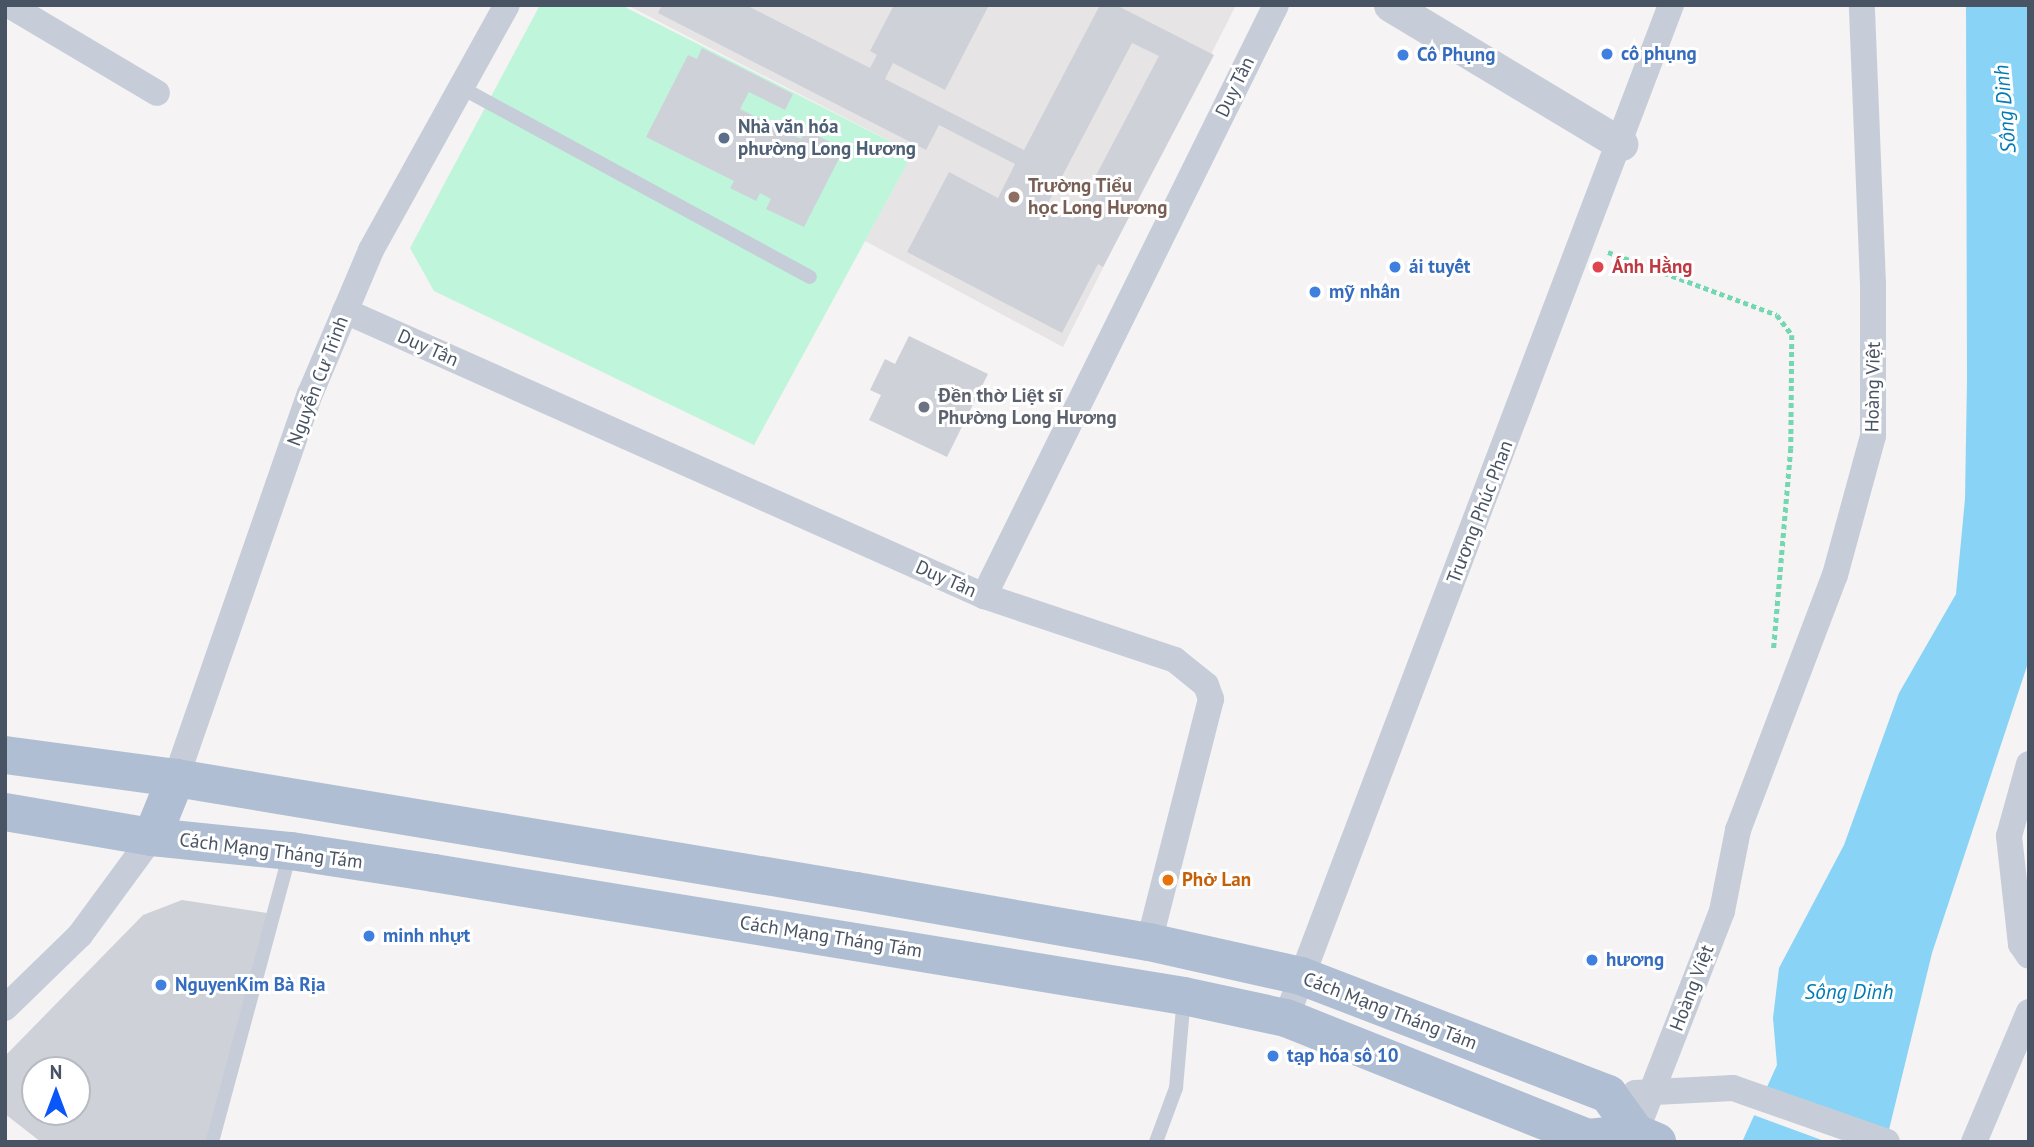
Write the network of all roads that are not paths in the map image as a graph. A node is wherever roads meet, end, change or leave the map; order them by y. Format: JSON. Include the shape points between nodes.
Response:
{"nodes":[{"id":1,"x":9,"y":5,"type":"edge"},
{"id":2,"x":507,"y":5,"type":"edge"},
{"id":3,"x":1276,"y":5,"type":"edge"},
{"id":4,"x":1671,"y":5,"type":"edge"},
{"id":5,"x":1863,"y":5,"type":"edge"},
{"id":6,"x":1399,"y":8,"type":"edge"},
{"id":7,"x":460,"y":87,"type":"junction"},
{"id":8,"x":157,"y":93,"type":"dead end"},
{"id":9,"x":1622,"y":144,"type":"junction"},
{"id":10,"x":810,"y":277,"type":"dead end"},
{"id":11,"x":345,"y":311,"type":"junction"},
{"id":12,"x":984,"y":596,"type":"junction"},
{"id":13,"x":5,"y":755,"type":"edge"},
{"id":14,"x":2029,"y":764,"type":"edge"},
{"id":15,"x":176,"y":778,"type":"junction"},
{"id":16,"x":5,"y":812,"type":"edge"},
{"id":17,"x":152,"y":837,"type":"junction"},
{"id":18,"x":291,"y":851,"type":"junction"},
{"id":19,"x":2026,"y":941,"type":"edge"},
{"id":20,"x":1149,"y":942,"type":"junction"},
{"id":21,"x":1301,"y":976,"type":"junction"},
{"id":22,"x":1184,"y":996,"type":"junction"},
{"id":23,"x":5,"y":1008,"type":"edge"},
{"id":24,"x":2029,"y":1012,"type":"edge"},
{"id":25,"x":1286,"y":1018,"type":"junction"},
{"id":26,"x":1651,"y":1092,"type":"junction"},
{"id":27,"x":1608,"y":1094,"type":"junction"},
{"id":28,"x":1642,"y":1139,"type":"edge"},
{"id":29,"x":212,"y":1142,"type":"edge"},
{"id":30,"x":1156,"y":1142,"type":"edge"},
{"id":31,"x":1887,"y":1142,"type":"edge"},
{"id":32,"x":1974,"y":1142,"type":"edge"}],
"edges":[{"from":1,"to":8,"type":"street"},
{"from":2,"to":7,"type":"street","name":"Nguyễn Cư Trinh"},
{"from":3,"to":12,"type":"street","name":"Duy Tân"},
{"from":4,"to":9,"type":"street","name":"Trương Phúc Phan"},
{"from":5,"to":26,"type":"street","name":"Hoàng Việt","via":[[1874,284],[1874,436],[1835,575],[1738,830],[1722,911]]},
{"from":6,"to":9,"type":"street"},
{"from":7,"to":10,"type":"lane"},
{"from":7,"to":11,"type":"street","name":"Nguyễn Cư Trinh","via":[[370,250]]},
{"from":9,"to":21,"type":"street","name":"Trương Phúc Phan"},
{"from":11,"to":12,"type":"street","name":"Duy Tân"},
{"from":11,"to":15,"type":"street","name":"Nguyễn Cư Trinh","via":[[310,394]]},
{"from":12,"to":20,"type":"street","via":[[1175,660],[1206,685],[1212,699]]},
{"from":13,"to":15,"type":"main road","name":"Cách Mạng Tháng Tám"},
{"from":14,"to":19,"type":"street","via":[[2009,836]]},
{"from":15,"to":17,"type":"main road"},
{"from":15,"to":20,"type":"main road","name":"Cách Mạng Tháng Tám"},
{"from":16,"to":17,"type":"main road","name":"Cách Mạng Tháng Tám"},
{"from":17,"to":18,"type":"main road","name":"Cách Mạng Tháng Tám"},
{"from":17,"to":23,"type":"street","via":[[80,934]]},
{"from":18,"to":22,"type":"main road","name":"Cách Mạng Tháng Tám"},
{"from":18,"to":29,"type":"lane"},
{"from":20,"to":21,"type":"main road","name":"Cách Mạng Tháng Tám"},
{"from":21,"to":25,"type":"street","name":"Trương Phúc Phan"},
{"from":21,"to":27,"type":"main road","name":"Cách Mạng Tháng Tám"},
{"from":22,"to":25,"type":"main road","name":"Cách Mạng Tháng Tám"},
{"from":22,"to":30,"type":"lane","via":[[1176,1088]]},
{"from":24,"to":32,"type":"street"},
{"from":25,"to":28,"type":"main road","name":"Cách Mạng Tháng Tám","via":[[1588,1139]]},
{"from":26,"to":27,"type":"street","name":"Cách Mạng Tháng Tám"},
{"from":26,"to":28,"type":"street","name":"Hoàng Việt"},
{"from":26,"to":31,"type":"street","name":"Cách Mạng Tháng Tám","via":[[1733,1088]]},
{"from":27,"to":28,"type":"main road"}]}
